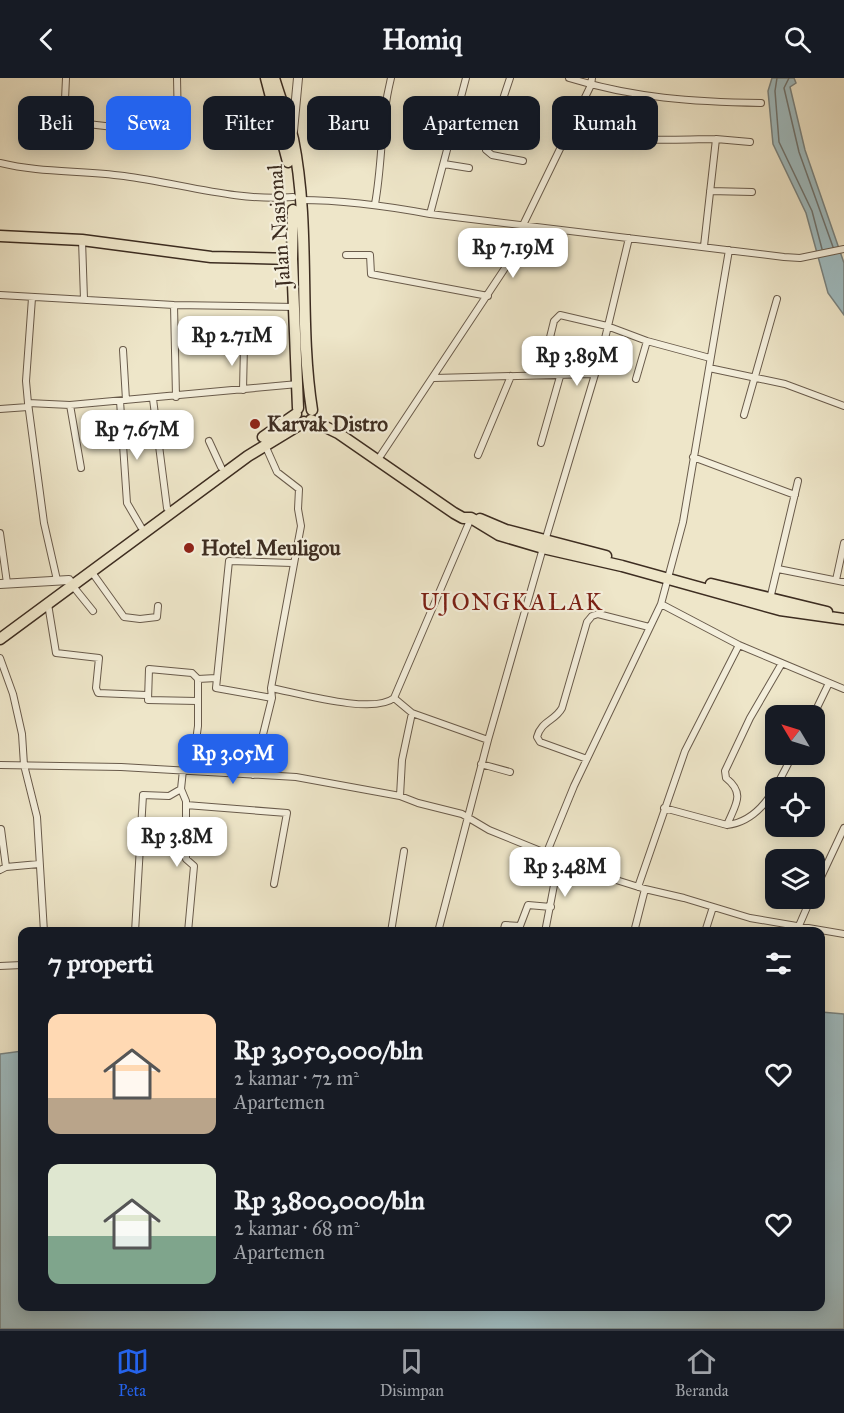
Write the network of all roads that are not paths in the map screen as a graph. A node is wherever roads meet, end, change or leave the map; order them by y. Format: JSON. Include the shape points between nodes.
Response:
{"nodes":[{"id":1,"x":66,"y":78,"type":"edge"},
{"id":2,"x":177,"y":78,"type":"edge"},
{"id":3,"x":266,"y":78,"type":"edge"},
{"id":4,"x":274,"y":78,"type":"edge"},
{"id":5,"x":298,"y":78,"type":"edge"},
{"id":6,"x":392,"y":78,"type":"edge"},
{"id":7,"x":466,"y":78,"type":"edge"},
{"id":8,"x":510,"y":78,"type":"edge"},
{"id":9,"x":569,"y":78,"type":"edge"},
{"id":10,"x":592,"y":81,"type":"edge"},
{"id":11,"x":65,"y":96,"type":"edge"},
{"id":12,"x":279,"y":96,"type":"edge"},
{"id":13,"x":585,"y":96,"type":"edge"},
{"id":14,"x":761,"y":103,"type":"dead end"},
{"id":15,"x":295,"y":108,"type":"edge"},
{"id":16,"x":94,"y":124,"type":"edge"},
{"id":17,"x":658,"y":137,"type":"edge"},
{"id":18,"x":716,"y":139,"type":"junction"},
{"id":19,"x":750,"y":142,"type":"dead end"},
{"id":20,"x":293,"y":150,"type":"edge"},
{"id":21,"x":560,"y":150,"type":"edge"},
{"id":22,"x":523,"y":161,"type":"dead end"},
{"id":23,"x":0,"y":163,"type":"edge"},
{"id":24,"x":444,"y":164,"type":"junction"},
{"id":25,"x":469,"y":168,"type":"dead end"},
{"id":26,"x":710,"y":191,"type":"junction"},
{"id":27,"x":752,"y":192,"type":"dead end"},
{"id":28,"x":375,"y":204,"type":"junction"},
{"id":29,"x":297,"y":209,"type":"junction"},
{"id":30,"x":430,"y":214,"type":"junction"},
{"id":31,"x":524,"y":224,"type":"junction"},
{"id":32,"x":0,"y":236,"type":"edge"},
{"id":33,"x":629,"y":238,"type":"junction"},
{"id":34,"x":82,"y":240,"type":"junction"},
{"id":35,"x":704,"y":246,"type":"junction"},
{"id":36,"x":729,"y":250,"type":"junction"},
{"id":37,"x":841,"y":250,"type":"edge"},
{"id":38,"x":346,"y":255,"type":"dead end"},
{"id":39,"x":292,"y":259,"type":"junction"},
{"id":40,"x":0,"y":295,"type":"edge"},
{"id":41,"x":488,"y":296,"type":"junction"},
{"id":42,"x":32,"y":298,"type":"junction"},
{"id":43,"x":84,"y":299,"type":"junction"},
{"id":44,"x":777,"y":299,"type":"dead end"},
{"id":45,"x":174,"y":305,"type":"junction"},
{"id":46,"x":295,"y":307,"type":"junction"},
{"id":47,"x":607,"y":326,"type":"junction"},
{"id":48,"x":647,"y":341,"type":"junction"},
{"id":49,"x":244,"y":345,"type":"dead end"},
{"id":50,"x":123,"y":350,"type":"dead end"},
{"id":51,"x":710,"y":358,"type":"junction"},
{"id":52,"x":709,"y":368,"type":"junction"},
{"id":53,"x":561,"y":373,"type":"junction"},
{"id":54,"x":542,"y":374,"type":"junction"},
{"id":55,"x":593,"y":374,"type":"junction"},
{"id":56,"x":511,"y":376,"type":"junction"},
{"id":57,"x":754,"y":376,"type":"junction"},
{"id":58,"x":434,"y":378,"type":"junction"},
{"id":59,"x":636,"y":380,"type":"dead end"},
{"id":60,"x":298,"y":384,"type":"junction"},
{"id":61,"x":243,"y":390,"type":"junction"},
{"id":62,"x":176,"y":397,"type":"junction"},
{"id":63,"x":153,"y":399,"type":"junction"},
{"id":64,"x":123,"y":401,"type":"junction"},
{"id":65,"x":28,"y":405,"type":"junction"},
{"id":66,"x":70,"y":405,"type":"junction"},
{"id":67,"x":844,"y":406,"type":"edge"},
{"id":68,"x":0,"y":409,"type":"edge"},
{"id":69,"x":297,"y":411,"type":"junction"},
{"id":70,"x":744,"y":415,"type":"dead end"},
{"id":71,"x":310,"y":416,"type":"junction"},
{"id":72,"x":209,"y":441,"type":"dead end"},
{"id":73,"x":541,"y":443,"type":"dead end"},
{"id":74,"x":265,"y":445,"type":"junction"},
{"id":75,"x":381,"y":455,"type":"junction"},
{"id":76,"x":478,"y":455,"type":"dead end"},
{"id":77,"x":693,"y":457,"type":"junction"},
{"id":78,"x":221,"y":467,"type":"junction"},
{"id":79,"x":81,"y":468,"type":"dead end"},
{"id":80,"x":798,"y":481,"type":"dead end"},
{"id":81,"x":795,"y":495,"type":"junction"},
{"id":82,"x":167,"y":508,"type":"junction"},
{"id":83,"x":471,"y":518,"type":"junction"},
{"id":84,"x":141,"y":527,"type":"junction"},
{"id":85,"x":0,"y":533,"type":"edge"},
{"id":86,"x":844,"y":543,"type":"edge"},
{"id":87,"x":544,"y":544,"type":"junction"},
{"id":88,"x":292,"y":563,"type":"junction"},
{"id":89,"x":778,"y":569,"type":"junction"},
{"id":90,"x":91,"y":570,"type":"junction"},
{"id":91,"x":668,"y":576,"type":"junction"},
{"id":92,"x":57,"y":580,"type":"junction"},
{"id":93,"x":836,"y":580,"type":"junction"},
{"id":94,"x":70,"y":582,"type":"junction"},
{"id":95,"x":844,"y":582,"type":"edge"},
{"id":96,"x":4,"y":583,"type":"edge"},
{"id":97,"x":770,"y":599,"type":"junction"},
{"id":98,"x":48,"y":604,"type":"junction"},
{"id":99,"x":661,"y":604,"type":"junction"},
{"id":100,"x":158,"y":606,"type":"dead end"},
{"id":101,"x":93,"y":611,"type":"dead end"},
{"id":102,"x":844,"y":614,"type":"edge"},
{"id":103,"x":844,"y":620,"type":"edge"},
{"id":104,"x":649,"y":627,"type":"junction"},
{"id":105,"x":0,"y":632,"type":"edge"},
{"id":106,"x":0,"y":639,"type":"edge"},
{"id":107,"x":739,"y":645,"type":"junction"},
{"id":108,"x":0,"y":658,"type":"edge"},
{"id":109,"x":782,"y":663,"type":"junction"},
{"id":110,"x":216,"y":678,"type":"junction"},
{"id":111,"x":198,"y":679,"type":"junction"},
{"id":112,"x":829,"y":683,"type":"junction"},
{"id":113,"x":271,"y":688,"type":"junction"},
{"id":114,"x":844,"y":689,"type":"edge"},
{"id":115,"x":147,"y":696,"type":"junction"},
{"id":116,"x":272,"y":698,"type":"junction"},
{"id":117,"x":394,"y":698,"type":"junction"},
{"id":118,"x":197,"y":701,"type":"junction"},
{"id":119,"x":818,"y":705,"type":"edge"},
{"id":120,"x":412,"y":713,"type":"junction"},
{"id":121,"x":488,"y":740,"type":"junction"},
{"id":122,"x":587,"y":759,"type":"junction"},
{"id":123,"x":481,"y":764,"type":"junction"},
{"id":124,"x":0,"y":765,"type":"edge"},
{"id":125,"x":24,"y":765,"type":"junction"},
{"id":126,"x":787,"y":765,"type":"edge"},
{"id":127,"x":183,"y":770,"type":"junction"},
{"id":128,"x":192,"y":770,"type":"junction"},
{"id":129,"x":510,"y":772,"type":"dead end"},
{"id":130,"x":253,"y":775,"type":"junction"},
{"id":131,"x":181,"y":789,"type":"junction"},
{"id":132,"x":400,"y":796,"type":"junction"},
{"id":133,"x":186,"y":803,"type":"junction"},
{"id":134,"x":664,"y":808,"type":"junction"},
{"id":135,"x":468,"y":817,"type":"junction"},
{"id":136,"x":728,"y":825,"type":"junction"},
{"id":137,"x":844,"y":828,"type":"edge"},
{"id":138,"x":1,"y":829,"type":"edge"},
{"id":139,"x":404,"y":851,"type":"dead end"},
{"id":140,"x":547,"y":852,"type":"junction"},
{"id":141,"x":560,"y":859,"type":"junction"},
{"id":142,"x":39,"y":864,"type":"junction"},
{"id":143,"x":3,"y":869,"type":"edge"},
{"id":144,"x":825,"y":869,"type":"edge"},
{"id":145,"x":274,"y":884,"type":"dead end"},
{"id":146,"x":641,"y":888,"type":"junction"},
{"id":147,"x":551,"y":907,"type":"junction"},
{"id":148,"x":713,"y":907,"type":"junction"},
{"id":149,"x":806,"y":909,"type":"edge"},
{"id":150,"x":44,"y":927,"type":"edge"},
{"id":151,"x":135,"y":927,"type":"edge"},
{"id":152,"x":188,"y":927,"type":"edge"},
{"id":153,"x":392,"y":927,"type":"edge"},
{"id":154,"x":439,"y":927,"type":"edge"},
{"id":155,"x":505,"y":927,"type":"edge"},
{"id":156,"x":547,"y":927,"type":"edge"},
{"id":157,"x":635,"y":927,"type":"edge"},
{"id":158,"x":707,"y":927,"type":"edge"},
{"id":159,"x":794,"y":927,"type":"edge"},
{"id":160,"x":798,"y":927,"type":"edge"},
{"id":161,"x":825,"y":932,"type":"edge"},
{"id":162,"x":844,"y":934,"type":"edge"},
{"id":163,"x":18,"y":965,"type":"edge"},
{"id":164,"x":0,"y":966,"type":"edge"}],
"edges":[{"from":1,"to":11,"type":"street"},
{"from":2,"to":16,"type":"street","via":[[178,127],[174,131]]},
{"from":3,"to":29,"type":"main road","name":"Jalan Nasional","via":[[284,139]]},
{"from":4,"to":12,"type":"main road","name":"Jalan Nasional"},
{"from":5,"to":15,"type":"street"},
{"from":6,"to":28,"type":"street","via":[[381,126],[381,167]]},
{"from":7,"to":24,"type":"street"},
{"from":8,"to":22,"type":"street","via":[[486,150],[492,155]]},
{"from":9,"to":10,"type":"street"},
{"from":10,"to":13,"type":"street"},
{"from":10,"to":14,"type":"street","via":[[620,93],[666,99]]},
{"from":17,"to":18,"type":"street"},
{"from":18,"to":19,"type":"street"},
{"from":18,"to":26,"type":"street"},
{"from":20,"to":29,"type":"main road","name":"Jalan Nasional"},
{"from":21,"to":31,"type":"street"},
{"from":23,"to":29,"type":"street","via":[[27,170],[123,176],[252,197]]},
{"from":24,"to":25,"type":"street"},
{"from":24,"to":30,"type":"street"},
{"from":26,"to":27,"type":"street"},
{"from":26,"to":35,"type":"street"},
{"from":28,"to":29,"type":"street","via":[[336,200]]},
{"from":28,"to":30,"type":"street"},
{"from":29,"to":39,"type":"main road","name":"Jalan Nasional"},
{"from":29,"to":71,"type":"main road","name":"Jalan Nasional"},
{"from":30,"to":31,"type":"street"},
{"from":31,"to":33,"type":"street"},
{"from":31,"to":41,"type":"street","via":[[517,250]]},
{"from":32,"to":34,"type":"main road"},
{"from":33,"to":35,"type":"street"},
{"from":33,"to":47,"type":"street"},
{"from":34,"to":39,"type":"main road","via":[[212,257]]},
{"from":34,"to":43,"type":"street"},
{"from":35,"to":36,"type":"street"},
{"from":36,"to":37,"type":"street","via":[[805,257]]},
{"from":36,"to":51,"type":"street"},
{"from":38,"to":41,"type":"street","via":[[370,255],[371,274]]},
{"from":39,"to":46,"type":"main road","name":"Jalan Nasional"},
{"from":40,"to":42,"type":"street"},
{"from":41,"to":58,"type":"street"},
{"from":42,"to":43,"type":"street"},
{"from":42,"to":65,"type":"street"},
{"from":43,"to":45,"type":"street"},
{"from":44,"to":57,"type":"street"},
{"from":45,"to":46,"type":"street"},
{"from":45,"to":62,"type":"street"},
{"from":46,"to":60,"type":"main road","name":"Jalan Nasional"},
{"from":47,"to":48,"type":"street"},
{"from":47,"to":54,"type":"street","via":[[556,317]]},
{"from":47,"to":55,"type":"street"},
{"from":48,"to":51,"type":"street"},
{"from":48,"to":59,"type":"street"},
{"from":49,"to":61,"type":"street"},
{"from":50,"to":64,"type":"street"},
{"from":51,"to":52,"type":"street"},
{"from":52,"to":57,"type":"street"},
{"from":52,"to":77,"type":"street"},
{"from":53,"to":54,"type":"street"},
{"from":53,"to":55,"type":"street"},
{"from":53,"to":73,"type":"street"},
{"from":54,"to":56,"type":"street"},
{"from":55,"to":87,"type":"street"},
{"from":56,"to":58,"type":"street"},
{"from":56,"to":76,"type":"street"},
{"from":57,"to":67,"type":"street"},
{"from":57,"to":70,"type":"street"},
{"from":58,"to":75,"type":"street"},
{"from":60,"to":61,"type":"street"},
{"from":60,"to":69,"type":"main road","name":"Jalan Nasional"},
{"from":61,"to":62,"type":"street"},
{"from":62,"to":63,"type":"street"},
{"from":63,"to":64,"type":"street"},
{"from":63,"to":82,"type":"street"},
{"from":64,"to":66,"type":"street"},
{"from":64,"to":84,"type":"street","via":[[127,503]]},
{"from":65,"to":66,"type":"street"},
{"from":65,"to":68,"type":"street"},
{"from":65,"to":92,"type":"street","via":[[44,523]]},
{"from":66,"to":79,"type":"street"},
{"from":69,"to":71,"type":"main road","via":[[298,420]]},
{"from":69,"to":78,"type":"main road"},
{"from":71,"to":74,"type":"main road"},
{"from":71,"to":75,"type":"main road"},
{"from":71,"to":83,"type":"main road","via":[[454,513]]},
{"from":72,"to":78,"type":"street"},
{"from":74,"to":88,"type":"street","via":[[277,472],[299,489],[301,526]]},
{"from":74,"to":90,"type":"main road"},
{"from":75,"to":87,"type":"main road","via":[[464,511]]},
{"from":77,"to":81,"type":"street"},
{"from":77,"to":91,"type":"street","via":[[683,522]]},
{"from":78,"to":82,"type":"main road"},
{"from":80,"to":81,"type":"street"},
{"from":81,"to":89,"type":"street"},
{"from":82,"to":84,"type":"main road"},
{"from":83,"to":87,"type":"main road","via":[[499,535]]},
{"from":83,"to":117,"type":"street"},
{"from":84,"to":94,"type":"main road"},
{"from":85,"to":96,"type":"street"},
{"from":86,"to":93,"type":"street"},
{"from":87,"to":91,"type":"main road"},
{"from":87,"to":121,"type":"street"},
{"from":88,"to":110,"type":"street","via":[[229,561]]},
{"from":88,"to":113,"type":"street"},
{"from":89,"to":93,"type":"street"},
{"from":89,"to":97,"type":"street"},
{"from":90,"to":94,"type":"main road"},
{"from":90,"to":100,"type":"street","via":[[124,617],[157,616]]},
{"from":91,"to":97,"type":"main road"},
{"from":91,"to":99,"type":"street"},
{"from":91,"to":103,"type":"main road","via":[[780,610]]},
{"from":92,"to":94,"type":"street"},
{"from":92,"to":96,"type":"street"},
{"from":93,"to":95,"type":"street"},
{"from":94,"to":98,"type":"main road"},
{"from":94,"to":101,"type":"street"},
{"from":94,"to":105,"type":"main road"},
{"from":97,"to":102,"type":"main road"},
{"from":98,"to":106,"type":"main road"},
{"from":98,"to":115,"type":"street","via":[[56,653],[99,658],[98,693]]},
{"from":99,"to":104,"type":"street"},
{"from":99,"to":107,"type":"street"},
{"from":104,"to":122,"type":"street"},
{"from":104,"to":122,"type":"street","via":[[598,614],[586,622],[562,708],[542,724],[537,737],[543,744]]},
{"from":107,"to":109,"type":"street"},
{"from":107,"to":134,"type":"street","via":[[685,751]]},
{"from":108,"to":125,"type":"street","via":[[22,734]]},
{"from":109,"to":112,"type":"street"},
{"from":109,"to":136,"type":"street","via":[[725,771],[738,793]]},
{"from":110,"to":111,"type":"street"},
{"from":110,"to":116,"type":"street","via":[[219,689]]},
{"from":111,"to":115,"type":"street","via":[[192,673],[149,669]]},
{"from":111,"to":118,"type":"street"},
{"from":112,"to":114,"type":"street"},
{"from":112,"to":119,"type":"street"},
{"from":113,"to":116,"type":"street"},
{"from":113,"to":117,"type":"street","via":[[368,705]]},
{"from":115,"to":118,"type":"street","via":[[148,700]]},
{"from":116,"to":130,"type":"street"},
{"from":117,"to":120,"type":"street"},
{"from":118,"to":128,"type":"street"},
{"from":120,"to":121,"type":"street"},
{"from":120,"to":132,"type":"street","via":[[402,760]]},
{"from":121,"to":123,"type":"street"},
{"from":122,"to":140,"type":"street"},
{"from":123,"to":129,"type":"street"},
{"from":123,"to":135,"type":"street"},
{"from":124,"to":125,"type":"street"},
{"from":125,"to":127,"type":"street"},
{"from":125,"to":142,"type":"street","via":[[37,817]]},
{"from":126,"to":136,"type":"street","via":[[764,804],[742,822]]},
{"from":127,"to":128,"type":"street"},
{"from":127,"to":131,"type":"street"},
{"from":128,"to":130,"type":"street"},
{"from":130,"to":132,"type":"street","via":[[296,777]]},
{"from":131,"to":133,"type":"street"},
{"from":131,"to":151,"type":"street","via":[[169,796],[142,795]]},
{"from":132,"to":135,"type":"street"},
{"from":133,"to":145,"type":"street","via":[[287,813]]},
{"from":133,"to":152,"type":"street","via":[[186,859],[194,866]]},
{"from":134,"to":136,"type":"street"},
{"from":134,"to":146,"type":"street"},
{"from":135,"to":140,"type":"street","via":[[489,830]]},
{"from":135,"to":154,"type":"street"},
{"from":137,"to":144,"type":"street"},
{"from":138,"to":143,"type":"street"},
{"from":139,"to":153,"type":"street"},
{"from":140,"to":141,"type":"street"},
{"from":141,"to":146,"type":"street"},
{"from":141,"to":147,"type":"street"},
{"from":142,"to":143,"type":"street"},
{"from":142,"to":150,"type":"street"},
{"from":146,"to":148,"type":"street"},
{"from":146,"to":157,"type":"street"},
{"from":147,"to":155,"type":"street","via":[[528,905],[520,926]]},
{"from":147,"to":156,"type":"street"},
{"from":148,"to":158,"type":"street"},
{"from":148,"to":159,"type":"street"},
{"from":149,"to":160,"type":"street"},
{"from":161,"to":162,"type":"street"},
{"from":163,"to":164,"type":"street"}]}
